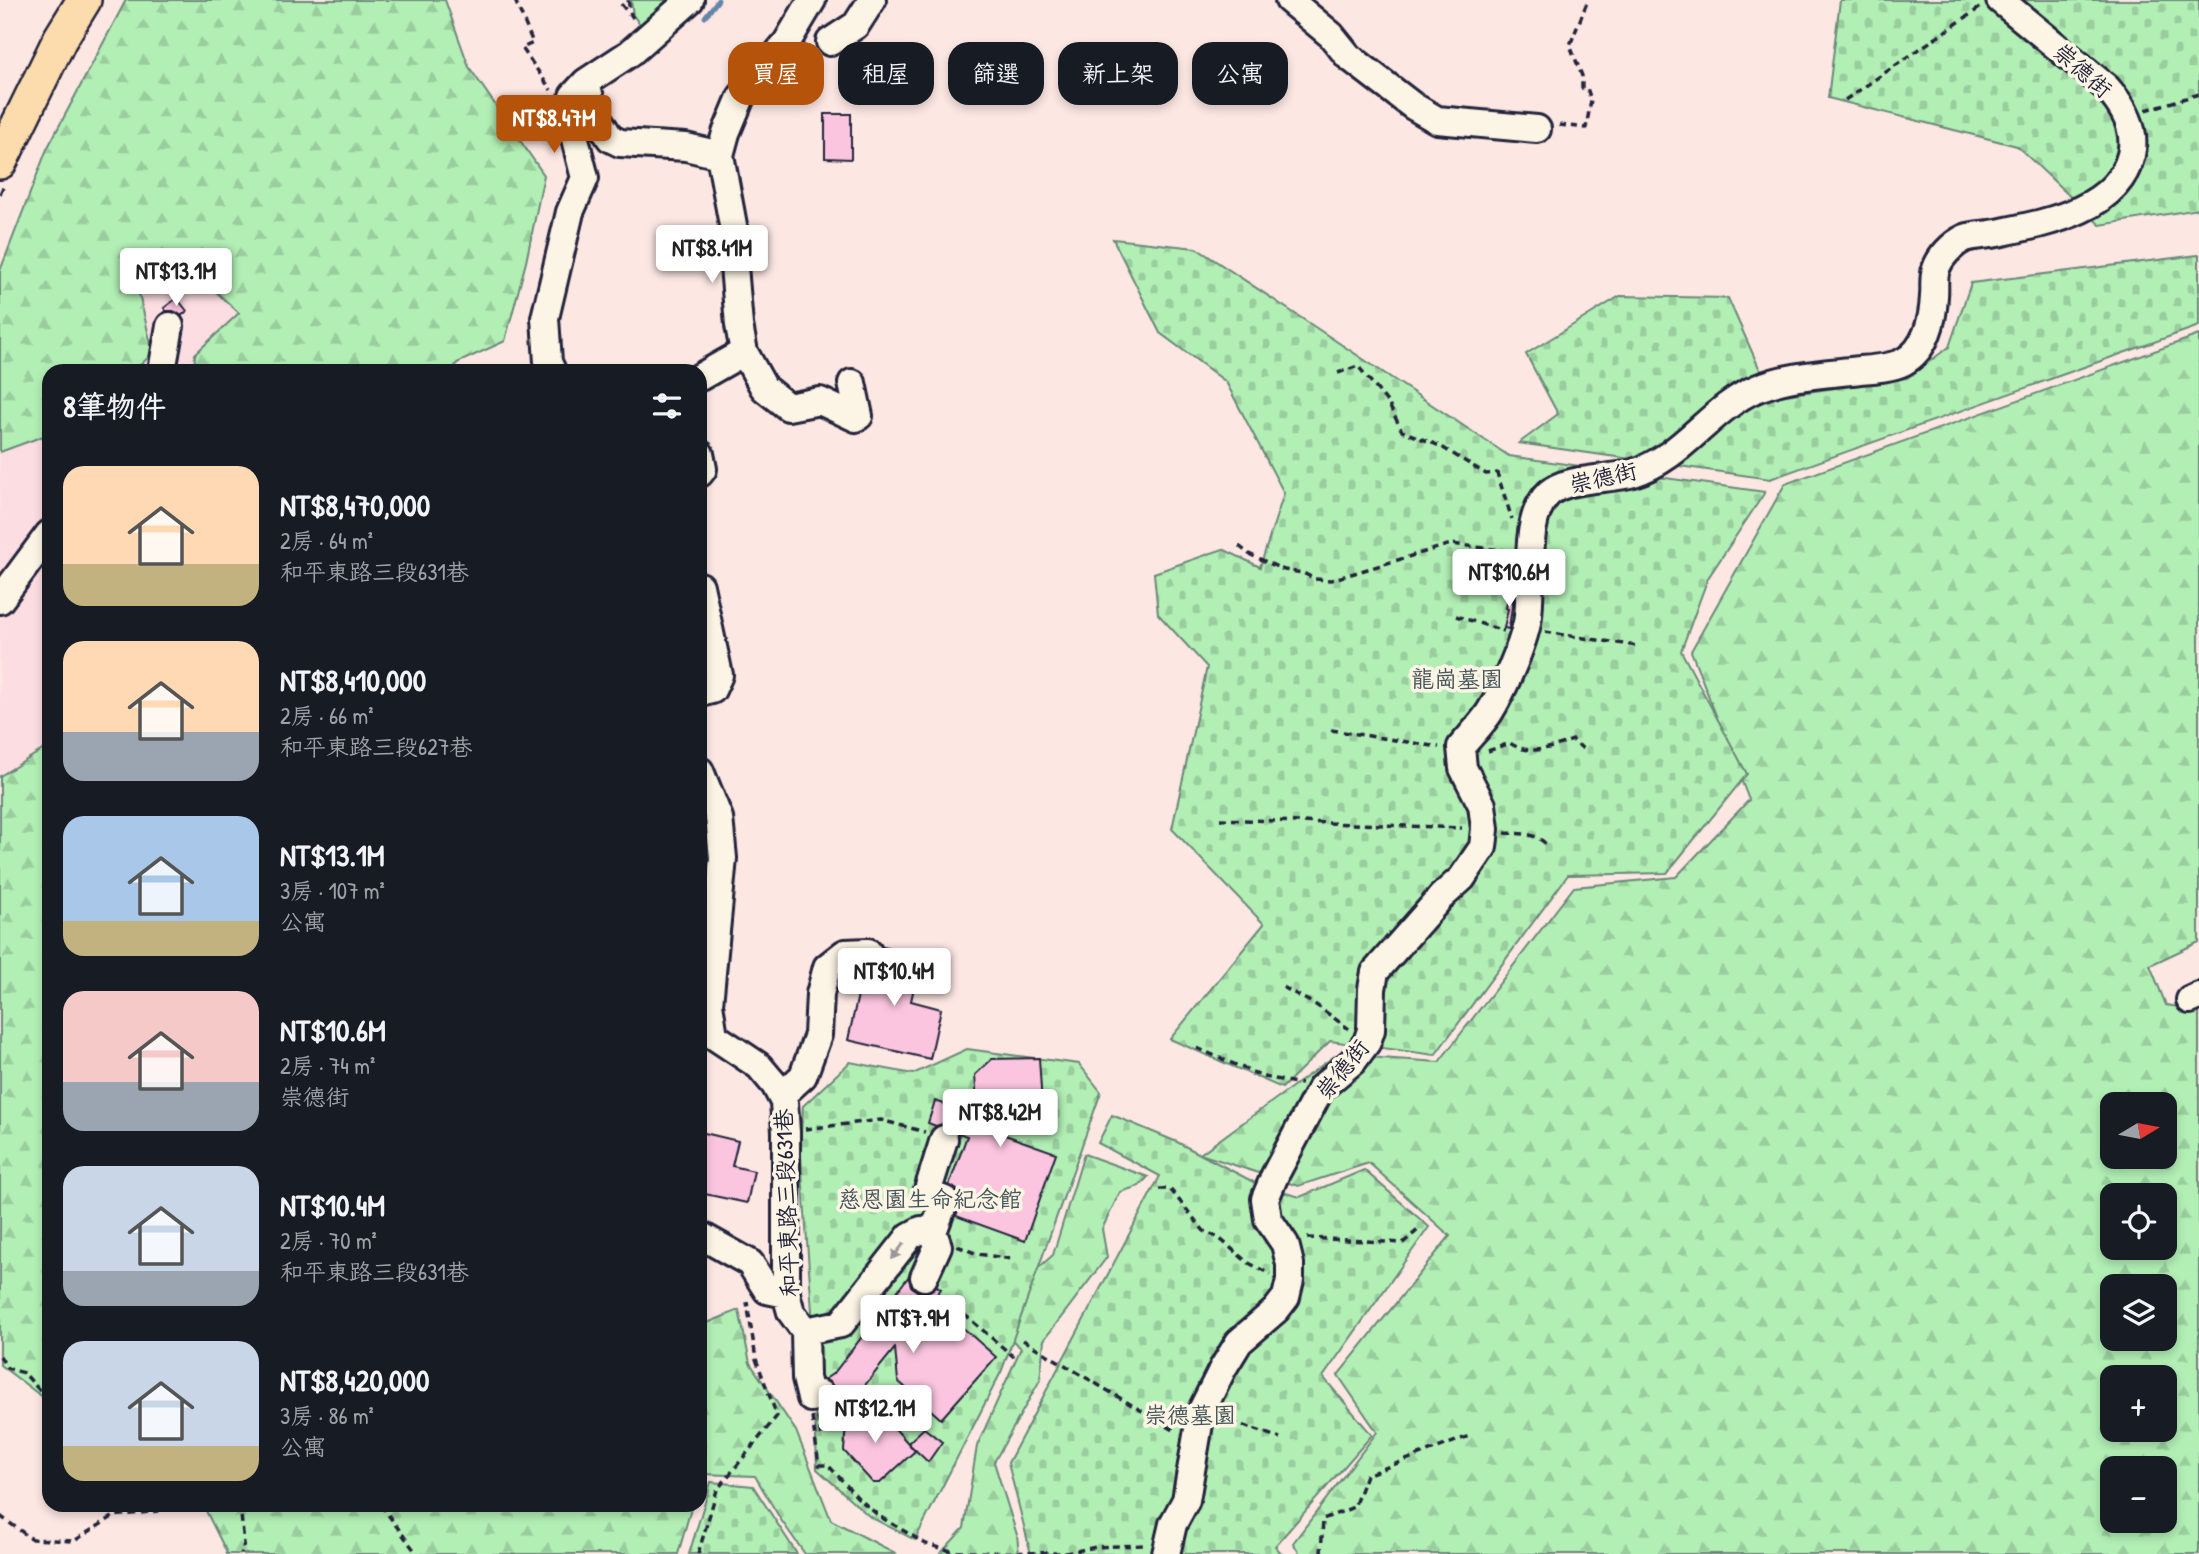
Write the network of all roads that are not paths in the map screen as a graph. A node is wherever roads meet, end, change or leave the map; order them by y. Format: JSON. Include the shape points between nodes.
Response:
{"nodes":[{"id":1,"x":84,"y":0,"type":"edge"},
{"id":2,"x":690,"y":0,"type":"edge"},
{"id":3,"x":812,"y":0,"type":"edge"},
{"id":4,"x":872,"y":0,"type":"edge"},
{"id":5,"x":1289,"y":0,"type":"edge"},
{"id":6,"x":2000,"y":0,"type":"edge"},
{"id":7,"x":830,"y":42,"type":"dead end"},
{"id":8,"x":580,"y":89,"type":"junction"},
{"id":9,"x":1537,"y":129,"type":"road end"},
{"id":10,"x":720,"y":155,"type":"junction"},
{"id":11,"x":0,"y":162,"type":"edge"},
{"id":12,"x":170,"y":326,"type":"dead end"},
{"id":13,"x":744,"y":352,"type":"junction"},
{"id":14,"x":163,"y":364,"type":"edge"},
{"id":15,"x":549,"y":364,"type":"edge"},
{"id":16,"x":707,"y":373,"type":"edge"},
{"id":17,"x":852,"y":383,"type":"dead end"},
{"id":18,"x":42,"y":543,"type":"edge"},
{"id":19,"x":0,"y":600,"type":"edge"},
{"id":20,"x":707,"y":619,"type":"edge"},
{"id":21,"x":707,"y":691,"type":"edge"},
{"id":22,"x":707,"y":788,"type":"edge"},
{"id":23,"x":868,"y":952,"type":"dead end"},
{"id":24,"x":781,"y":1096,"type":"junction"},
{"id":25,"x":944,"y":1139,"type":"road end"},
{"id":26,"x":943,"y":1238,"type":"junction"},
{"id":27,"x":707,"y":1239,"type":"edge"},
{"id":28,"x":924,"y":1277,"type":"dead end"},
{"id":29,"x":776,"y":1292,"type":"junction"},
{"id":30,"x":805,"y":1332,"type":"junction"},
{"id":31,"x":816,"y":1406,"type":"road end"},
{"id":32,"x":1158,"y":1550,"type":"edge"}],
"edges":[{"from":1,"to":11,"type":"main road"},
{"from":2,"to":8,"type":"street"},
{"from":3,"to":10,"type":"street","via":[[787,42],[741,97]]},
{"from":4,"to":7,"type":"street","via":[[856,25]]},
{"from":5,"to":9,"type":"street","via":[[1331,35],[1348,56],[1437,120]]},
{"from":6,"to":32,"type":"street","name":"崇德街","via":[[2120,103],[2133,148],[2129,162],[2090,206],[2032,225],[1965,238],[1947,251],[1935,270],[1931,322],[1920,347],[1903,362],[1761,387],[1741,395],[1662,459],[1635,472],[1567,484],[1551,491],[1538,506],[1532,526],[1531,595],[1525,631],[1488,715],[1452,747],[1495,831],[1462,878],[1375,972],[1367,1042],[1353,1061],[1321,1088],[1265,1199],[1268,1219],[1285,1244],[1290,1264],[1286,1297],[1239,1342],[1223,1368],[1201,1412],[1186,1500]]},
{"from":8,"to":10,"type":"street","via":[[610,138],[620,144],[686,147]]},
{"from":8,"to":15,"type":"street","via":[[570,110],[584,178],[570,212],[545,318]]},
{"from":10,"to":13,"type":"street","via":[[735,236]]},
{"from":12,"to":14,"type":"street"},
{"from":13,"to":16,"type":"street"},
{"from":13,"to":17,"type":"street","via":[[764,388],[788,407],[820,401],[856,418]]},
{"from":18,"to":19,"type":"street"},
{"from":20,"to":21,"type":"street","via":[[719,675]]},
{"from":22,"to":24,"type":"street","name":"和平東路三段631巷","via":[[719,818],[723,858],[709,1004],[713,1036],[759,1066]]},
{"from":23,"to":24,"type":"street","via":[[845,953],[827,967],[818,1035],[803,1076]]},
{"from":24,"to":29,"type":"street","name":"和平東路三段631巷","via":[[786,1132]]},
{"from":25,"to":26,"type":"street","via":[[927,1193],[946,1200]]},
{"from":26,"to":28,"type":"street"},
{"from":26,"to":30,"type":"street","one_way":true,"via":[[921,1230],[910,1236],[841,1324]]},
{"from":27,"to":29,"type":"street","via":[[750,1263]]},
{"from":29,"to":30,"type":"street","name":"和平東路三段631巷"},
{"from":30,"to":31,"type":"street","name":"和平東路三段631巷","via":[[806,1378]]}]}
